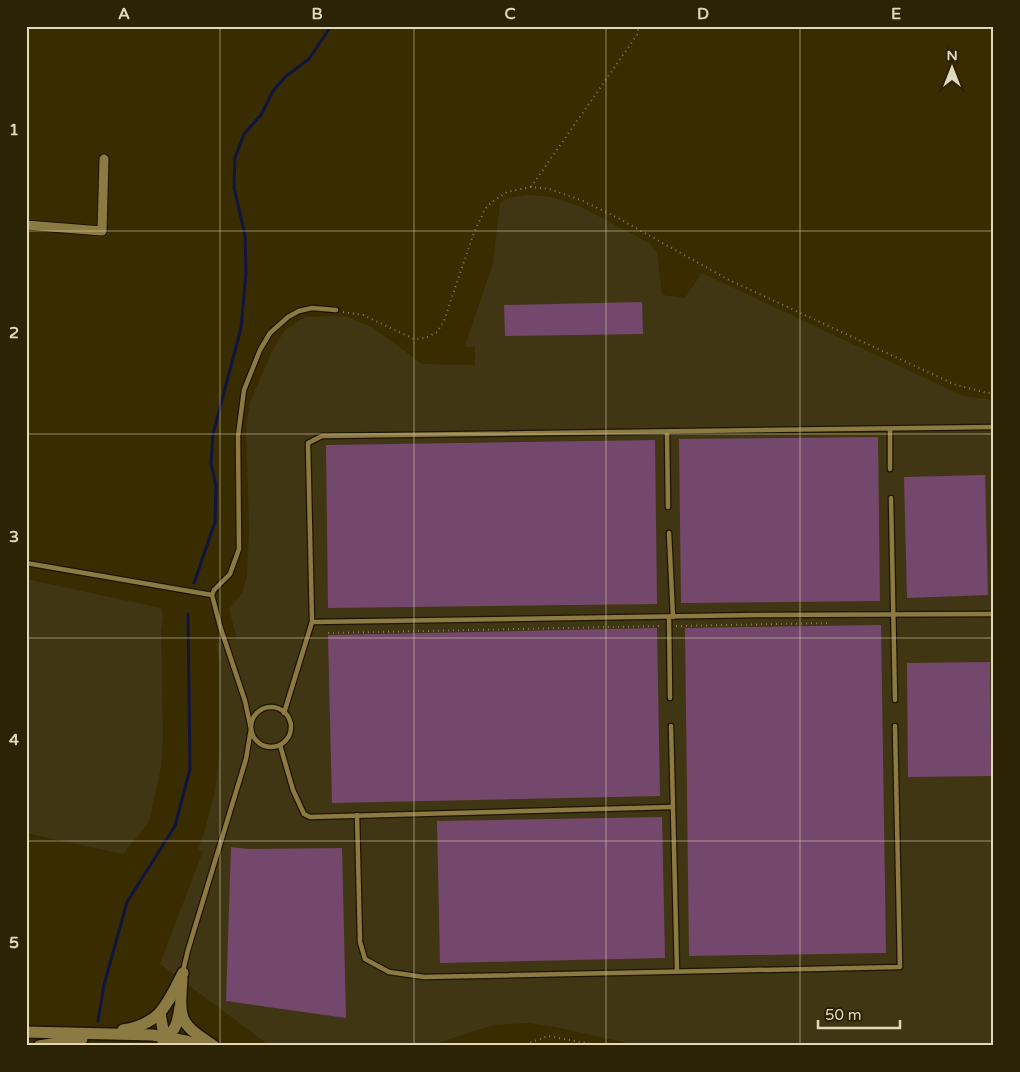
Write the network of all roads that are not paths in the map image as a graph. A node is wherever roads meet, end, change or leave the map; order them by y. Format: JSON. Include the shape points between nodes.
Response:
{"nodes":[{"id":1,"x":104,"y":159,"type":"dead end"},
{"id":2,"x":26,"y":225,"type":"edge"},
{"id":3,"x":336,"y":310,"type":"road end"},
{"id":4,"x":994,"y":427,"type":"edge"},
{"id":5,"x":890,"y":429,"type":"junction"},
{"id":6,"x":667,"y":432,"type":"junction"},
{"id":7,"x":890,"y":469,"type":"dead end"},
{"id":8,"x":891,"y":498,"type":"dead end"},
{"id":9,"x":668,"y":507,"type":"dead end"},
{"id":10,"x":669,"y":533,"type":"dead end"},
{"id":11,"x":26,"y":563,"type":"edge"},
{"id":12,"x":212,"y":595,"type":"junction"},
{"id":13,"x":994,"y":614,"type":"edge"},
{"id":14,"x":893,"y":615,"type":"junction"},
{"id":15,"x":671,"y":617,"type":"junction"},
{"id":16,"x":312,"y":622,"type":"junction"},
{"id":17,"x":670,"y":698,"type":"dead end"},
{"id":18,"x":895,"y":700,"type":"dead end"},
{"id":19,"x":284,"y":713,"type":"junction"},
{"id":20,"x":671,"y":726,"type":"dead end"},
{"id":21,"x":895,"y":726,"type":"dead end"},
{"id":22,"x":251,"y":729,"type":"junction"},
{"id":23,"x":280,"y":745,"type":"junction"},
{"id":24,"x":672,"y":806,"type":"junction"},
{"id":25,"x":357,"y":815,"type":"junction"},
{"id":26,"x":677,"y":971,"type":"junction"},
{"id":27,"x":183,"y":973,"type":"junction"},
{"id":28,"x":180,"y":1007,"type":"junction"},
{"id":29,"x":160,"y":1013,"type":"junction"},
{"id":30,"x":26,"y":1032,"type":"edge"},
{"id":31,"x":99,"y":1034,"type":"junction"},
{"id":32,"x":166,"y":1038,"type":"junction"},
{"id":33,"x":26,"y":1045,"type":"edge"},
{"id":34,"x":39,"y":1046,"type":"edge"},
{"id":35,"x":50,"y":1046,"type":"edge"},
{"id":36,"x":185,"y":1046,"type":"edge"},
{"id":37,"x":199,"y":1046,"type":"edge"},
{"id":38,"x":214,"y":1046,"type":"edge"}],
"edges":[{"from":1,"to":2,"type":"street","via":[[102,231]]},
{"from":3,"to":12,"type":"lane","via":[[312,308],[293,314],[270,333],[260,350],[244,390],[238,436],[238,549],[230,574]]},
{"from":4,"to":5,"type":"lane"},
{"from":5,"to":6,"type":"lane"},
{"from":5,"to":7,"type":"lane"},
{"from":6,"to":9,"type":"lane"},
{"from":6,"to":16,"type":"lane","via":[[322,436],[308,443]]},
{"from":8,"to":14,"type":"lane"},
{"from":10,"to":15,"type":"lane"},
{"from":11,"to":12,"type":"lane"},
{"from":12,"to":22,"type":"lane"},
{"from":13,"to":14,"type":"lane"},
{"from":14,"to":15,"type":"lane"},
{"from":14,"to":18,"type":"lane"},
{"from":15,"to":16,"type":"lane"},
{"from":15,"to":17,"type":"lane"},
{"from":16,"to":19,"type":"lane"},
{"from":19,"to":22,"type":"lane","via":[[276,708],[264,709],[254,717]]},
{"from":19,"to":23,"type":"lane","via":[[291,728]]},
{"from":20,"to":24,"type":"lane"},
{"from":21,"to":26,"type":"lane","via":[[900,967]]},
{"from":22,"to":23,"type":"lane","via":[[262,745]]},
{"from":22,"to":27,"type":"lane","via":[[246,759]]},
{"from":23,"to":25,"type":"lane","via":[[293,790],[304,814],[310,817]]},
{"from":24,"to":25,"type":"lane"},
{"from":24,"to":26,"type":"lane"},
{"from":25,"to":26,"type":"lane","via":[[360,942],[365,960],[389,972],[424,977]]},
{"from":27,"to":28,"type":"street"},
{"from":27,"to":29,"type":"street"},
{"from":28,"to":32,"type":"street","via":[[178,1023]]},
{"from":28,"to":38,"type":"street","via":[[184,1023]]},
{"from":29,"to":31,"type":"street","via":[[148,1023],[134,1028]]},
{"from":29,"to":32,"type":"street"},
{"from":30,"to":31,"type":"street"},
{"from":31,"to":32,"type":"street"},
{"from":32,"to":34,"type":"street","via":[[149,1042],[86,1039]]},
{"from":32,"to":36,"type":"street"},
{"from":32,"to":37,"type":"street"},
{"from":33,"to":34,"type":"street"},
{"from":34,"to":35,"type":"street"}]}
